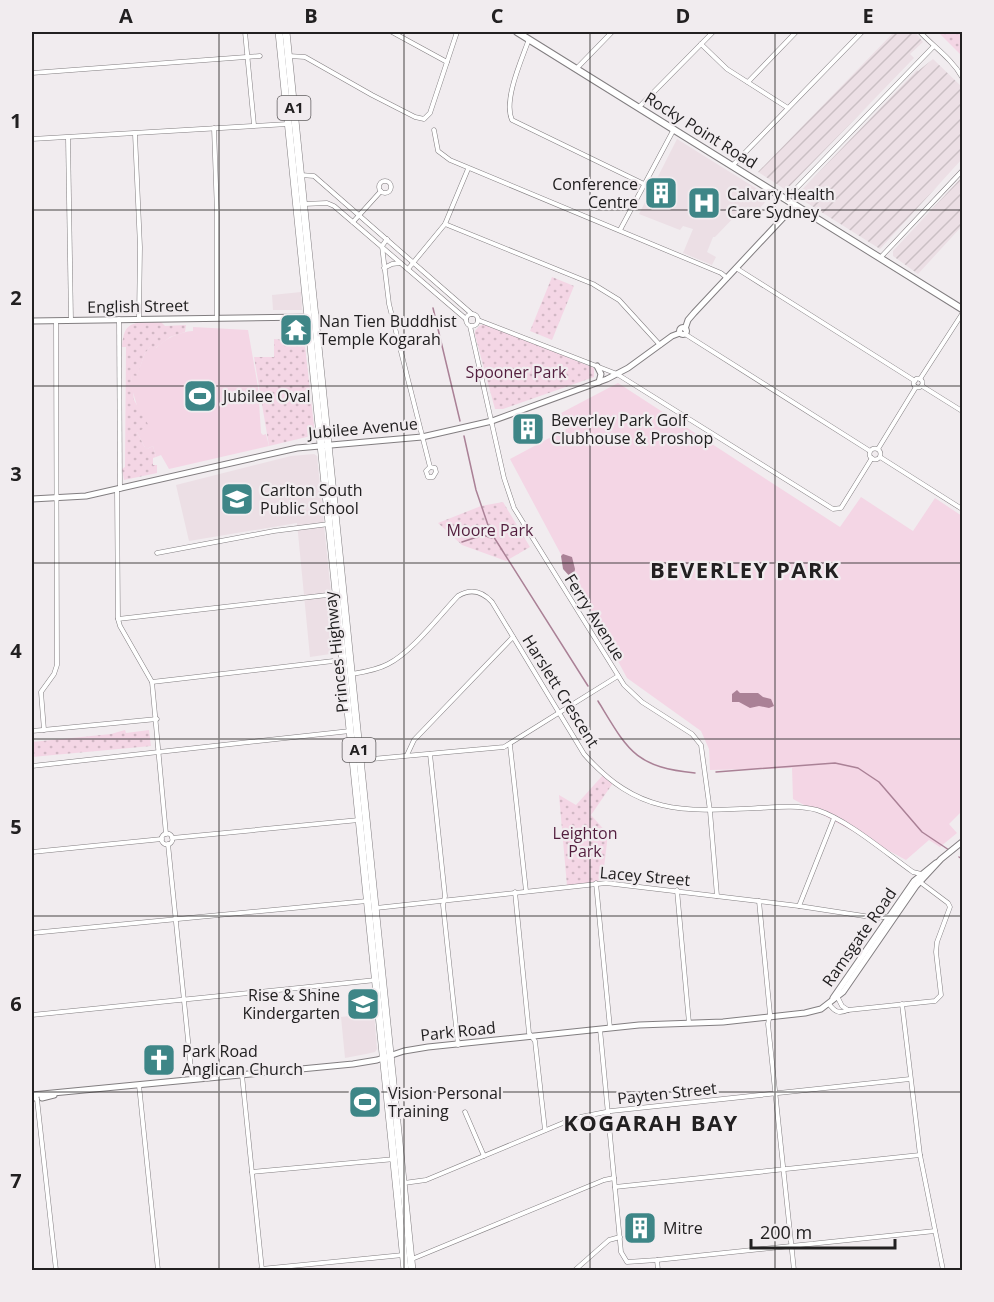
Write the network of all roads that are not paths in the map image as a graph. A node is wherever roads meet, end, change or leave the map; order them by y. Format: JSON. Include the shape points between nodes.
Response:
{"nodes":[{"id":1,"x":245,"y":32,"type":"edge"},
{"id":2,"x":279,"y":32,"type":"edge"},
{"id":3,"x":286,"y":32,"type":"edge"},
{"id":4,"x":392,"y":32,"type":"edge"},
{"id":5,"x":457,"y":32,"type":"edge"},
{"id":6,"x":517,"y":32,"type":"edge"},
{"id":7,"x":612,"y":32,"type":"edge"},
{"id":8,"x":713,"y":32,"type":"edge"},
{"id":9,"x":796,"y":32,"type":"edge"},
{"id":10,"x":862,"y":32,"type":"edge"},
{"id":11,"x":920,"y":32,"type":"edge"},
{"id":12,"x":528,"y":39,"type":"junction"},
{"id":13,"x":701,"y":44,"type":"junction"},
{"id":14,"x":933,"y":47,"type":"junction"},
{"id":15,"x":260,"y":56,"type":"dead end"},
{"id":16,"x":289,"y":56,"type":"junction"},
{"id":17,"x":247,"y":57,"type":"junction"},
{"id":18,"x":447,"y":62,"type":"junction"},
{"id":19,"x":577,"y":68,"type":"junction"},
{"id":20,"x":32,"y":74,"type":"edge"},
{"id":21,"x":963,"y":77,"type":"edge"},
{"id":22,"x":748,"y":82,"type":"junction"},
{"id":23,"x":639,"y":106,"type":"junction"},
{"id":24,"x":788,"y":108,"type":"junction"},
{"id":25,"x":289,"y":123,"type":"junction"},
{"id":26,"x":254,"y":126,"type":"junction"},
{"id":27,"x":214,"y":128,"type":"junction"},
{"id":28,"x":674,"y":129,"type":"junction"},
{"id":29,"x":434,"y":130,"type":"dead end"},
{"id":30,"x":135,"y":134,"type":"junction"},
{"id":31,"x":68,"y":138,"type":"junction"},
{"id":32,"x":32,"y":140,"type":"edge"},
{"id":33,"x":733,"y":165,"type":"junction"},
{"id":34,"x":468,"y":169,"type":"junction"},
{"id":35,"x":963,"y":171,"type":"edge"},
{"id":36,"x":301,"y":175,"type":"junction"},
{"id":37,"x":644,"y":184,"type":"junction"},
{"id":38,"x":381,"y":191,"type":"dead end"},
{"id":39,"x":786,"y":199,"type":"junction"},
{"id":40,"x":304,"y":204,"type":"junction"},
{"id":41,"x":795,"y":205,"type":"junction"},
{"id":42,"x":360,"y":215,"type":"junction"},
{"id":43,"x":354,"y":222,"type":"junction"},
{"id":44,"x":445,"y":224,"type":"junction"},
{"id":45,"x":620,"y":231,"type":"junction"},
{"id":46,"x":387,"y":239,"type":"junction"},
{"id":47,"x":382,"y":246,"type":"junction"},
{"id":48,"x":880,"y":258,"type":"junction"},
{"id":49,"x":413,"y":262,"type":"junction"},
{"id":50,"x":401,"y":263,"type":"junction"},
{"id":51,"x":384,"y":268,"type":"junction"},
{"id":52,"x":408,"y":268,"type":"junction"},
{"id":53,"x":736,"y":268,"type":"junction"},
{"id":54,"x":727,"y":278,"type":"junction"},
{"id":55,"x":442,"y":287,"type":"junction"},
{"id":56,"x":436,"y":293,"type":"junction"},
{"id":57,"x":963,"y":309,"type":"edge"},
{"id":58,"x":472,"y":314,"type":"junction"},
{"id":59,"x":963,"y":314,"type":"edge"},
{"id":60,"x":309,"y":317,"type":"junction"},
{"id":61,"x":139,"y":318,"type":"junction"},
{"id":62,"x":217,"y":318,"type":"junction"},
{"id":63,"x":119,"y":319,"type":"junction"},
{"id":64,"x":466,"y":319,"type":"junction"},
{"id":65,"x":71,"y":320,"type":"junction"},
{"id":66,"x":478,"y":320,"type":"junction"},
{"id":67,"x":32,"y":321,"type":"edge"},
{"id":68,"x":56,"y":321,"type":"junction"},
{"id":69,"x":470,"y":326,"type":"junction"},
{"id":70,"x":683,"y":332,"type":"junction"},
{"id":71,"x":660,"y":345,"type":"junction"},
{"id":72,"x":597,"y":366,"type":"junction"},
{"id":73,"x":617,"y":374,"type":"junction"},
{"id":74,"x":920,"y":379,"type":"junction"},
{"id":75,"x":915,"y":381,"type":"junction"},
{"id":76,"x":599,"y":382,"type":"junction"},
{"id":77,"x":922,"y":386,"type":"junction"},
{"id":78,"x":916,"y":387,"type":"junction"},
{"id":79,"x":963,"y":411,"type":"edge"},
{"id":80,"x":492,"y":421,"type":"junction"},
{"id":81,"x":422,"y":437,"type":"junction"},
{"id":82,"x":325,"y":445,"type":"junction"},
{"id":83,"x":878,"y":449,"type":"junction"},
{"id":84,"x":870,"y":451,"type":"junction"},
{"id":85,"x":880,"y":457,"type":"junction"},
{"id":86,"x":872,"y":458,"type":"junction"},
{"id":87,"x":430,"y":467,"type":"dead end"},
{"id":88,"x":119,"y":489,"type":"junction"},
{"id":89,"x":57,"y":498,"type":"junction"},
{"id":90,"x":32,"y":499,"type":"edge"},
{"id":91,"x":963,"y":509,"type":"edge"},
{"id":92,"x":329,"y":524,"type":"junction"},
{"id":93,"x":158,"y":553,"type":"dead end"},
{"id":94,"x":336,"y":594,"type":"junction"},
{"id":95,"x":118,"y":619,"type":"junction"},
{"id":96,"x":513,"y":637,"type":"junction"},
{"id":97,"x":343,"y":660,"type":"junction"},
{"id":98,"x":351,"y":674,"type":"junction"},
{"id":99,"x":618,"y":676,"type":"junction"},
{"id":100,"x":152,"y":682,"type":"junction"},
{"id":101,"x":559,"y":713,"type":"junction"},
{"id":102,"x":157,"y":719,"type":"junction"},
{"id":103,"x":44,"y":730,"type":"junction"},
{"id":104,"x":32,"y":731,"type":"edge"},
{"id":105,"x":351,"y":731,"type":"junction"},
{"id":106,"x":510,"y":745,"type":"junction"},
{"id":107,"x":159,"y":753,"type":"junction"},
{"id":108,"x":430,"y":754,"type":"junction"},
{"id":109,"x":407,"y":755,"type":"junction"},
{"id":110,"x":360,"y":760,"type":"junction"},
{"id":111,"x":32,"y":766,"type":"edge"},
{"id":112,"x":710,"y":811,"type":"junction"},
{"id":113,"x":834,"y":818,"type":"junction"},
{"id":114,"x":360,"y":820,"type":"junction"},
{"id":115,"x":166,"y":834,"type":"junction"},
{"id":116,"x":172,"y":838,"type":"junction"},
{"id":117,"x":162,"y":839,"type":"junction"},
{"id":118,"x":963,"y":842,"type":"edge"},
{"id":119,"x":168,"y":844,"type":"junction"},
{"id":120,"x":32,"y":852,"type":"edge"},
{"id":121,"x":942,"y":859,"type":"junction"},
{"id":122,"x":913,"y":872,"type":"junction"},
{"id":123,"x":921,"y":874,"type":"junction"},
{"id":124,"x":917,"y":882,"type":"junction"},
{"id":125,"x":596,"y":883,"type":"junction"},
{"id":126,"x":677,"y":890,"type":"junction"},
{"id":127,"x":526,"y":891,"type":"junction"},
{"id":128,"x":515,"y":892,"type":"junction"},
{"id":129,"x":717,"y":896,"type":"junction"},
{"id":130,"x":368,"y":900,"type":"junction"},
{"id":131,"x":444,"y":900,"type":"junction"},
{"id":132,"x":759,"y":901,"type":"junction"},
{"id":133,"x":799,"y":906,"type":"junction"},
{"id":134,"x":375,"y":908,"type":"junction"},
{"id":135,"x":890,"y":915,"type":"junction"},
{"id":136,"x":877,"y":918,"type":"junction"},
{"id":137,"x":176,"y":919,"type":"junction"},
{"id":138,"x":882,"y":926,"type":"junction"},
{"id":139,"x":32,"y":933,"type":"edge"},
{"id":140,"x":376,"y":980,"type":"junction"},
{"id":141,"x":838,"y":998,"type":"junction"},
{"id":142,"x":184,"y":1000,"type":"junction"},
{"id":143,"x":829,"y":1004,"type":"junction"},
{"id":144,"x":902,"y":1004,"type":"junction"},
{"id":145,"x":848,"y":1010,"type":"junction"},
{"id":146,"x":32,"y":1015,"type":"edge"},
{"id":147,"x":769,"y":1018,"type":"junction"},
{"id":148,"x":689,"y":1023,"type":"junction"},
{"id":149,"x":610,"y":1028,"type":"junction"},
{"id":150,"x":600,"y":1029,"type":"junction"},
{"id":151,"x":532,"y":1037,"type":"junction"},
{"id":152,"x":458,"y":1045,"type":"junction"},
{"id":153,"x":387,"y":1057,"type":"junction"},
{"id":154,"x":242,"y":1075,"type":"junction"},
{"id":155,"x":910,"y":1079,"type":"junction"},
{"id":156,"x":192,"y":1080,"type":"junction"},
{"id":157,"x":139,"y":1085,"type":"junction"},
{"id":158,"x":775,"y":1093,"type":"junction"},
{"id":159,"x":37,"y":1097,"type":"edge"},
{"id":160,"x":465,"y":1112,"type":"dead end"},
{"id":161,"x":608,"y":1112,"type":"junction"},
{"id":162,"x":545,"y":1130,"type":"junction"},
{"id":163,"x":920,"y":1155,"type":"junction"},
{"id":164,"x":484,"y":1156,"type":"junction"},
{"id":165,"x":395,"y":1159,"type":"junction"},
{"id":166,"x":783,"y":1170,"type":"junction"},
{"id":167,"x":252,"y":1172,"type":"junction"},
{"id":168,"x":614,"y":1178,"type":"junction"},
{"id":169,"x":403,"y":1184,"type":"junction"},
{"id":170,"x":615,"y":1187,"type":"junction"},
{"id":171,"x":935,"y":1231,"type":"junction"},
{"id":172,"x":620,"y":1238,"type":"junction"},
{"id":173,"x":792,"y":1246,"type":"junction"},
{"id":174,"x":403,"y":1255,"type":"junction"},
{"id":175,"x":411,"y":1260,"type":"junction"},
{"id":176,"x":657,"y":1260,"type":"junction"},
{"id":177,"x":56,"y":1270,"type":"edge"},
{"id":178,"x":158,"y":1270,"type":"edge"},
{"id":179,"x":261,"y":1270,"type":"edge"},
{"id":180,"x":405,"y":1270,"type":"edge"},
{"id":181,"x":412,"y":1270,"type":"edge"},
{"id":182,"x":575,"y":1270,"type":"edge"},
{"id":183,"x":658,"y":1270,"type":"edge"},
{"id":184,"x":794,"y":1270,"type":"edge"},
{"id":185,"x":944,"y":1270,"type":"edge"}],
"edges":[{"from":1,"to":17,"type":"street"},
{"from":2,"to":25,"type":"highway","name":"Princes Highway","number":"A1"},
{"from":3,"to":16,"type":"highway","name":"Princes Highway","number":"A1"},
{"from":4,"to":18,"type":"street"},
{"from":5,"to":18,"type":"street"},
{"from":6,"to":12,"type":"main road","name":"Rocky Point Road"},
{"from":7,"to":19,"type":"street"},
{"from":8,"to":13,"type":"street"},
{"from":9,"to":22,"type":"street"},
{"from":10,"to":24,"type":"street"},
{"from":11,"to":14,"type":"street"},
{"from":12,"to":19,"type":"main road","name":"Rocky Point Road"},
{"from":12,"to":37,"type":"street","via":[[512,86],[512,120]]},
{"from":13,"to":22,"type":"street","via":[[727,69]]},
{"from":13,"to":23,"type":"street"},
{"from":14,"to":21,"type":"street"},
{"from":14,"to":39,"type":"street"},
{"from":15,"to":17,"type":"street"},
{"from":16,"to":18,"type":"street","via":[[305,57],[422,120],[430,113]]},
{"from":16,"to":36,"type":"highway","name":"Princes Highway","number":"A1"},
{"from":17,"to":20,"type":"street"},
{"from":17,"to":26,"type":"street"},
{"from":19,"to":23,"type":"main road","name":"Rocky Point Road"},
{"from":22,"to":24,"type":"street"},
{"from":23,"to":28,"type":"main road","name":"Rocky Point Road"},
{"from":24,"to":33,"type":"street"},
{"from":25,"to":26,"type":"street"},
{"from":25,"to":60,"type":"highway","name":"Princes Highway","number":"A1"},
{"from":26,"to":27,"type":"street"},
{"from":27,"to":30,"type":"street"},
{"from":27,"to":62,"type":"street"},
{"from":28,"to":33,"type":"main road","name":"Rocky Point Road"},
{"from":28,"to":37,"type":"street"},
{"from":29,"to":34,"type":"street","via":[[443,157]]},
{"from":30,"to":31,"type":"street"},
{"from":30,"to":61,"type":"street"},
{"from":31,"to":32,"type":"street"},
{"from":31,"to":65,"type":"street"},
{"from":33,"to":39,"type":"main road","name":"Rocky Point Road"},
{"from":34,"to":44,"type":"street"},
{"from":34,"to":45,"type":"street"},
{"from":35,"to":48,"type":"street"},
{"from":36,"to":40,"type":"highway","name":"Princes Highway","number":"A1"},
{"from":36,"to":42,"type":"street","via":[[314,176]]},
{"from":37,"to":45,"type":"street"},
{"from":38,"to":42,"type":"street"},
{"from":39,"to":41,"type":"main road","name":"Rocky Point Road"},
{"from":40,"to":43,"type":"street","via":[[331,204]]},
{"from":40,"to":82,"type":"highway","name":"Princes Highway","number":"A1"},
{"from":41,"to":48,"type":"main road","name":"Rocky Point Road"},
{"from":41,"to":53,"type":"main road","name":"Jubilee Avenue"},
{"from":42,"to":43,"type":"street"},
{"from":42,"to":46,"type":"street"},
{"from":43,"to":47,"type":"street"},
{"from":44,"to":49,"type":"street"},
{"from":44,"to":71,"type":"street","via":[[592,284],[619,300]]},
{"from":45,"to":54,"type":"street"},
{"from":46,"to":47,"type":"street"},
{"from":46,"to":49,"type":"street"},
{"from":47,"to":50,"type":"street"},
{"from":47,"to":51,"type":"street"},
{"from":48,"to":57,"type":"main road","name":"Rocky Point Road"},
{"from":49,"to":52,"type":"street"},
{"from":49,"to":55,"type":"street"},
{"from":50,"to":51,"type":"street"},
{"from":50,"to":52,"type":"street"},
{"from":51,"to":81,"type":"street","via":[[389,304]]},
{"from":52,"to":56,"type":"street"},
{"from":53,"to":54,"type":"main road","name":"Jubilee Avenue"},
{"from":53,"to":75,"type":"street"},
{"from":54,"to":70,"type":"main road","name":"Jubilee Avenue","via":[[692,316]]},
{"from":55,"to":56,"type":"street"},
{"from":55,"to":58,"type":"street"},
{"from":56,"to":64,"type":"street"},
{"from":58,"to":64,"type":"street"},
{"from":58,"to":66,"type":"street"},
{"from":59,"to":74,"type":"street"},
{"from":60,"to":62,"type":"main road","name":"English Street"},
{"from":60,"to":82,"type":"highway","name":"Princes Highway","number":"A1"},
{"from":61,"to":62,"type":"main road","name":"English Street"},
{"from":61,"to":63,"type":"main road","name":"English Street"},
{"from":63,"to":65,"type":"main road","name":"English Street"},
{"from":63,"to":88,"type":"street"},
{"from":64,"to":69,"type":"street"},
{"from":65,"to":68,"type":"main road","name":"English Street"},
{"from":66,"to":69,"type":"street"},
{"from":66,"to":72,"type":"street"},
{"from":67,"to":68,"type":"main road","name":"English Street"},
{"from":68,"to":89,"type":"street"},
{"from":69,"to":80,"type":"street","name":"Ferry Avenue"},
{"from":70,"to":71,"type":"main road","name":"Jubilee Avenue"},
{"from":70,"to":84,"type":"street"},
{"from":71,"to":73,"type":"main road","name":"Jubilee Avenue"},
{"from":72,"to":73,"type":"street"},
{"from":72,"to":76,"type":"main road"},
{"from":73,"to":76,"type":"main road","name":"Jubilee Avenue"},
{"from":73,"to":86,"type":"street","via":[[836,510]]},
{"from":74,"to":75,"type":"street"},
{"from":74,"to":77,"type":"street"},
{"from":75,"to":78,"type":"street"},
{"from":76,"to":80,"type":"main road","name":"Jubilee Avenue"},
{"from":77,"to":78,"type":"street"},
{"from":77,"to":79,"type":"street"},
{"from":78,"to":83,"type":"street"},
{"from":80,"to":81,"type":"main road","name":"Jubilee Avenue"},
{"from":80,"to":99,"type":"street","name":"Ferry Avenue","via":[[514,508]]},
{"from":81,"to":82,"type":"main road","name":"Jubilee Avenue"},
{"from":81,"to":87,"type":"street"},
{"from":82,"to":88,"type":"main road","name":"Jubilee Avenue","via":[[284,450]]},
{"from":82,"to":92,"type":"highway","name":"Princes Highway","number":"A1"},
{"from":82,"to":98,"type":"highway","name":"Princes Highway","number":"A1"},
{"from":83,"to":84,"type":"street"},
{"from":83,"to":85,"type":"street"},
{"from":84,"to":86,"type":"street"},
{"from":85,"to":86,"type":"street"},
{"from":85,"to":91,"type":"street"},
{"from":88,"to":89,"type":"main road","name":"Jubilee Avenue"},
{"from":88,"to":95,"type":"street"},
{"from":89,"to":90,"type":"main road","name":"Jubilee Avenue"},
{"from":89,"to":103,"type":"street","via":[[57,665],[41,692]]},
{"from":92,"to":93,"type":"street"},
{"from":92,"to":94,"type":"highway","name":"Princes Highway","number":"A1"},
{"from":94,"to":95,"type":"street"},
{"from":94,"to":97,"type":"highway","name":"Princes Highway","number":"A1"},
{"from":95,"to":100,"type":"street"},
{"from":96,"to":98,"type":"street","name":"Harslett Crescent","via":[[488,597],[467,592],[458,596],[390,664]]},
{"from":96,"to":101,"type":"street","name":"Harslett Crescent"},
{"from":96,"to":109,"type":"street","via":[[414,741]]},
{"from":97,"to":100,"type":"street"},
{"from":97,"to":105,"type":"highway","name":"Princes Highway","number":"A1"},
{"from":98,"to":110,"type":"highway","name":"Princes Highway","number":"A1"},
{"from":99,"to":101,"type":"street"},
{"from":99,"to":112,"type":"street","name":"Ferry Avenue","via":[[635,697],[688,730],[697,740],[703,752]]},
{"from":100,"to":102,"type":"street"},
{"from":101,"to":106,"type":"street"},
{"from":101,"to":112,"type":"street","name":"Harslett Crescent","via":[[584,754],[620,788],[661,806]]},
{"from":102,"to":103,"type":"street"},
{"from":102,"to":107,"type":"street"},
{"from":103,"to":104,"type":"street"},
{"from":105,"to":107,"type":"street"},
{"from":105,"to":114,"type":"highway","name":"Princes Highway","number":"A1"},
{"from":106,"to":108,"type":"street"},
{"from":106,"to":127,"type":"street"},
{"from":107,"to":111,"type":"street"},
{"from":107,"to":115,"type":"street"},
{"from":108,"to":109,"type":"street"},
{"from":108,"to":131,"type":"street"},
{"from":109,"to":110,"type":"street"},
{"from":110,"to":134,"type":"highway","name":"Princes Highway","number":"A1"},
{"from":112,"to":113,"type":"street","name":"Harslett Crescent","via":[[791,807],[817,810]]},
{"from":112,"to":129,"type":"street","name":"Ferry Avenue"},
{"from":113,"to":122,"type":"street","name":"Harslett Crescent"},
{"from":113,"to":133,"type":"street"},
{"from":114,"to":116,"type":"street"},
{"from":114,"to":130,"type":"highway","name":"Princes Highway","number":"A1"},
{"from":115,"to":116,"type":"street"},
{"from":115,"to":117,"type":"street"},
{"from":116,"to":119,"type":"street"},
{"from":117,"to":119,"type":"street"},
{"from":117,"to":120,"type":"street"},
{"from":118,"to":121,"type":"main road","name":"Ramsgate Road"},
{"from":119,"to":137,"type":"street"},
{"from":121,"to":123,"type":"main road","name":"Ramsgate Road"},
{"from":121,"to":124,"type":"main road","name":"Ramsgate Road"},
{"from":122,"to":123,"type":"street","name":"Harslett Crescent"},
{"from":122,"to":124,"type":"street"},
{"from":123,"to":124,"type":"main road","name":"Ramsgate Road"},
{"from":124,"to":135,"type":"main road","name":"Ramsgate Road"},
{"from":124,"to":141,"type":"main road","name":"Ramsgate Road"},
{"from":124,"to":144,"type":"street","via":[[950,907],[936,952],[941,995],[935,1001]]},
{"from":125,"to":126,"type":"street","name":"Lacey Street"},
{"from":125,"to":127,"type":"street","name":"Lacey Street"},
{"from":125,"to":149,"type":"street"},
{"from":126,"to":129,"type":"street","name":"Lacey Street"},
{"from":126,"to":148,"type":"street"},
{"from":127,"to":128,"type":"street","name":"Lacey Street"},
{"from":128,"to":131,"type":"street","name":"Lacey Street"},
{"from":128,"to":151,"type":"street"},
{"from":129,"to":132,"type":"street","name":"Lacey Street"},
{"from":130,"to":137,"type":"street"},
{"from":130,"to":140,"type":"highway","name":"Princes Highway","number":"A1"},
{"from":131,"to":134,"type":"street","name":"Lacey Street"},
{"from":131,"to":152,"type":"street"},
{"from":132,"to":133,"type":"street","name":"Lacey Street"},
{"from":132,"to":147,"type":"street"},
{"from":133,"to":136,"type":"street","name":"Lacey Street"},
{"from":134,"to":153,"type":"highway","name":"Princes Highway","number":"A1"},
{"from":135,"to":136,"type":"street","name":"Lacey Street"},
{"from":135,"to":138,"type":"main road","name":"Ramsgate Road"},
{"from":136,"to":138,"type":"street"},
{"from":137,"to":139,"type":"street"},
{"from":137,"to":142,"type":"street"},
{"from":138,"to":143,"type":"main road","name":"Ramsgate Road"},
{"from":140,"to":142,"type":"street"},
{"from":140,"to":153,"type":"highway","name":"Princes Highway","number":"A1"},
{"from":141,"to":143,"type":"main road","name":"Ramsgate Road"},
{"from":141,"to":145,"type":"street"},
{"from":142,"to":146,"type":"street"},
{"from":142,"to":156,"type":"street"},
{"from":143,"to":145,"type":"street","via":[[835,1011]]},
{"from":143,"to":147,"type":"main road","name":"Park Road","via":[[813,1012]]},
{"from":144,"to":145,"type":"street"},
{"from":144,"to":155,"type":"street"},
{"from":147,"to":148,"type":"main road","name":"Park Road"},
{"from":147,"to":158,"type":"street"},
{"from":148,"to":149,"type":"main road","name":"Park Road"},
{"from":149,"to":150,"type":"main road","name":"Park Road"},
{"from":150,"to":151,"type":"main road","name":"Park Road"},
{"from":150,"to":161,"type":"street"},
{"from":151,"to":152,"type":"main road","name":"Park Road"},
{"from":151,"to":162,"type":"street"},
{"from":152,"to":153,"type":"main road","name":"Park Road","via":[[413,1049]]},
{"from":153,"to":154,"type":"main road","name":"Park Road"},
{"from":153,"to":165,"type":"highway","name":"Princes Highway","number":"A1"},
{"from":153,"to":169,"type":"highway","name":"Princes Highway","number":"A1"},
{"from":154,"to":156,"type":"main road","name":"Park Road"},
{"from":154,"to":167,"type":"street"},
{"from":155,"to":158,"type":"street","name":"Payten Street"},
{"from":155,"to":163,"type":"street"},
{"from":156,"to":157,"type":"main road","name":"Park Road"},
{"from":157,"to":159,"type":"main road","name":"Park Road"},
{"from":157,"to":178,"type":"street"},
{"from":158,"to":161,"type":"street","name":"Payten Street"},
{"from":158,"to":166,"type":"street"},
{"from":159,"to":177,"type":"street"},
{"from":160,"to":164,"type":"street"},
{"from":161,"to":162,"type":"street","name":"Payten Street","via":[[575,1118]]},
{"from":161,"to":168,"type":"street"},
{"from":162,"to":164,"type":"street","name":"Payten Street"},
{"from":163,"to":166,"type":"street"},
{"from":163,"to":171,"type":"street"},
{"from":164,"to":169,"type":"street","name":"Payten Street","via":[[426,1180]]},
{"from":165,"to":167,"type":"street"},
{"from":165,"to":174,"type":"highway","name":"Princes Highway","number":"A1"},
{"from":166,"to":170,"type":"street"},
{"from":166,"to":173,"type":"street"},
{"from":167,"to":179,"type":"street"},
{"from":168,"to":170,"type":"street"},
{"from":168,"to":175,"type":"street"},
{"from":169,"to":175,"type":"highway","name":"Princes Highway","number":"A1"},
{"from":170,"to":172,"type":"street"},
{"from":171,"to":173,"type":"street"},
{"from":171,"to":185,"type":"street"},
{"from":172,"to":176,"type":"street","via":[[624,1260]]},
{"from":172,"to":182,"type":"street","via":[[609,1240]]},
{"from":173,"to":176,"type":"street"},
{"from":173,"to":184,"type":"street"},
{"from":174,"to":179,"type":"street"},
{"from":174,"to":180,"type":"highway","name":"Princes Highway","number":"A1"},
{"from":175,"to":181,"type":"highway","name":"Princes Highway","number":"A1"},
{"from":176,"to":183,"type":"street"}]}
